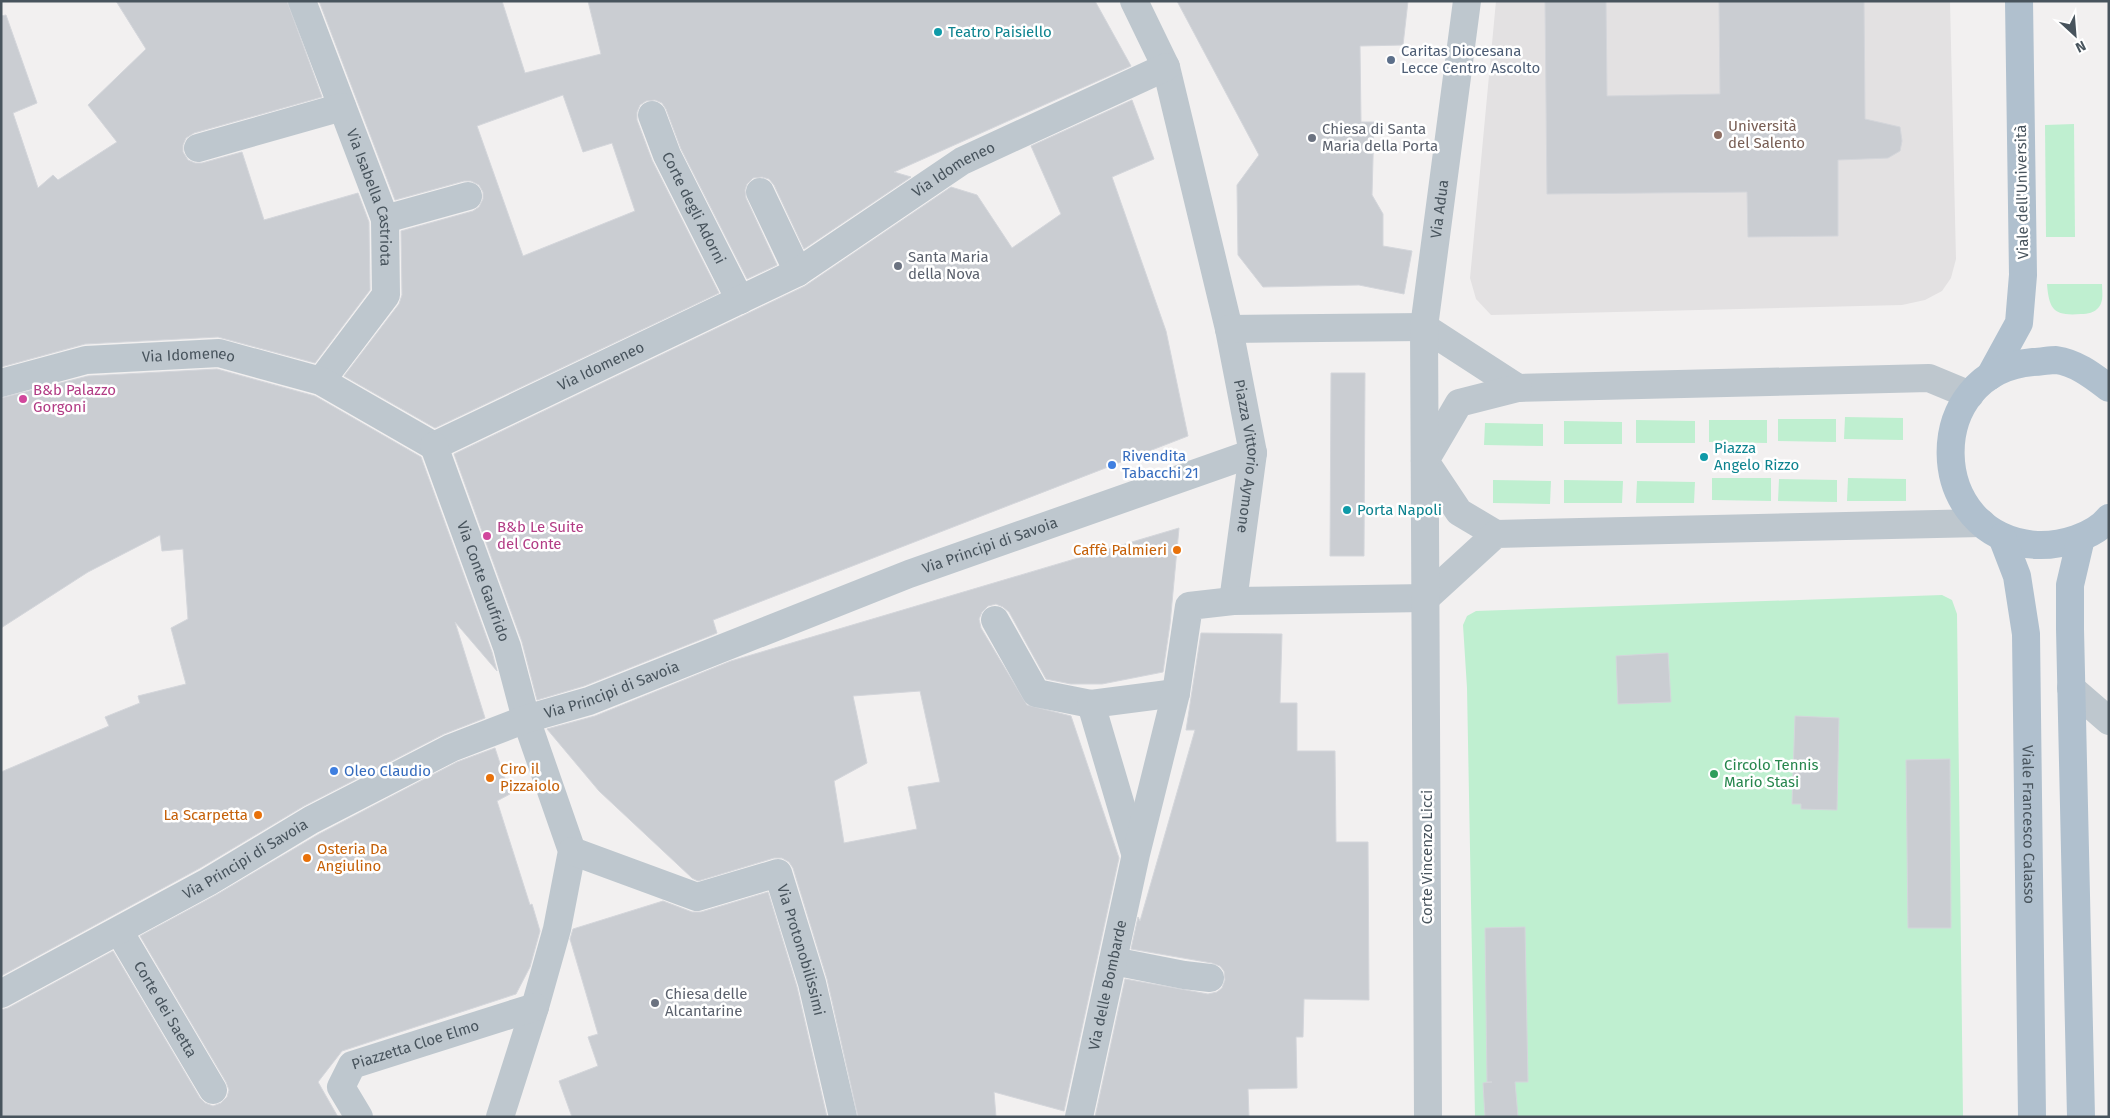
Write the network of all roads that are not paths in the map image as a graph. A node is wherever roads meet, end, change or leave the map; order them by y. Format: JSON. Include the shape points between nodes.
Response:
{"nodes":[{"id":1,"x":302,"y":1,"type":"edge"},
{"id":2,"x":1134,"y":1,"type":"edge"},
{"id":3,"x":1467,"y":1,"type":"edge"},
{"id":4,"x":2019,"y":1,"type":"edge"},
{"id":5,"x":1166,"y":67,"type":"junction"},
{"id":6,"x":342,"y":106,"type":"junction"},
{"id":7,"x":652,"y":115,"type":"dead end"},
{"id":8,"x":198,"y":148,"type":"dead end"},
{"id":9,"x":760,"y":192,"type":"dead end"},
{"id":10,"x":468,"y":196,"type":"dead end"},
{"id":11,"x":386,"y":219,"type":"junction"},
{"id":12,"x":798,"y":272,"type":"junction"},
{"id":13,"x":740,"y":300,"type":"junction"},
{"id":14,"x":1424,"y":327,"type":"junction"},
{"id":15,"x":1229,"y":329,"type":"junction"},
{"id":16,"x":1990,"y":376,"type":"junction"},
{"id":17,"x":321,"y":381,"type":"junction"},
{"id":18,"x":1,"y":384,"type":"edge"},
{"id":19,"x":1518,"y":388,"type":"junction"},
{"id":20,"x":2109,"y":388,"type":"edge"},
{"id":21,"x":1970,"y":395,"type":"junction"},
{"id":22,"x":434,"y":446,"type":"junction"},
{"id":23,"x":1253,"y":454,"type":"junction"},
{"id":24,"x":1425,"y":461,"type":"junction"},
{"id":25,"x":2109,"y":518,"type":"edge"},
{"id":26,"x":1992,"y":530,"type":"junction"},
{"id":27,"x":1496,"y":534,"type":"junction"},
{"id":28,"x":2081,"y":538,"type":"junction"},
{"id":29,"x":1426,"y":598,"type":"junction"},
{"id":30,"x":1233,"y":601,"type":"junction"},
{"id":31,"x":995,"y":620,"type":"dead end"},
{"id":32,"x":2071,"y":688,"type":"junction"},
{"id":33,"x":1176,"y":692,"type":"junction"},
{"id":34,"x":1091,"y":704,"type":"junction"},
{"id":35,"x":526,"y":719,"type":"junction"},
{"id":36,"x":2109,"y":721,"type":"edge"},
{"id":37,"x":572,"y":851,"type":"junction"},
{"id":38,"x":1136,"y":854,"type":"junction"},
{"id":39,"x":119,"y":931,"type":"junction"},
{"id":40,"x":1113,"y":961,"type":"junction"},
{"id":41,"x":1210,"y":978,"type":"dead end"},
{"id":42,"x":1,"y":994,"type":"edge"},
{"id":43,"x":535,"y":1007,"type":"junction"},
{"id":44,"x":213,"y":1090,"type":"dead end"},
{"id":45,"x":359,"y":1117,"type":"edge"},
{"id":46,"x":500,"y":1117,"type":"edge"},
{"id":47,"x":843,"y":1117,"type":"edge"},
{"id":48,"x":1079,"y":1117,"type":"edge"},
{"id":49,"x":1428,"y":1117,"type":"edge"},
{"id":50,"x":2032,"y":1117,"type":"edge"},
{"id":51,"x":2082,"y":1117,"type":"edge"}],
"edges":[{"from":1,"to":6,"type":"street","name":"Via Isabella Castriota"},
{"from":2,"to":5,"type":"street","name":"Piazza Vittorio Aymone"},
{"from":3,"to":14,"type":"street","name":"Via Adua"},
{"from":4,"to":16,"type":"main road","name":"Viale dell'Università","via":[[2023,275],[2019,324]]},
{"from":5,"to":12,"type":"street","name":"Via Idomeneo","via":[[962,161]]},
{"from":5,"to":15,"type":"street","name":"Piazza Vittorio Aymone"},
{"from":6,"to":8,"type":"street"},
{"from":6,"to":11,"type":"street","name":"Via Isabella Castriota"},
{"from":7,"to":13,"type":"street","name":"Corte degli Adorni","via":[[667,155]]},
{"from":9,"to":12,"type":"street"},
{"from":10,"to":11,"type":"street"},
{"from":11,"to":17,"type":"street","name":"Via Isabella Castriota","via":[[386,295]]},
{"from":12,"to":13,"type":"street","name":"Via Idomeneo"},
{"from":13,"to":22,"type":"street","name":"Via Idomeneo"},
{"from":14,"to":15,"type":"street"},
{"from":14,"to":19,"type":"street"},
{"from":14,"to":24,"type":"street"},
{"from":15,"to":23,"type":"street","name":"Piazza Vittorio Aymone"},
{"from":16,"to":20,"type":"main road","via":[[2017,363],[2056,360],[2088,371]]},
{"from":16,"to":21,"type":"main road"},
{"from":17,"to":18,"type":"street","name":"Via Idomeneo","via":[[219,353],[86,360]]},
{"from":17,"to":22,"type":"street","name":"Via Idomeneo"},
{"from":19,"to":21,"type":"street","via":[[1929,378]]},
{"from":19,"to":24,"type":"street","via":[[1459,403]]},
{"from":21,"to":26,"type":"main road","via":[[1957,415],[1950,442],[1950,458],[1954,481],[1966,506]]},
{"from":22,"to":35,"type":"street","name":"Via Conte Gaufrido","via":[[507,647]]},
{"from":23,"to":30,"type":"street","name":"Piazza Vittorio Aymone"},
{"from":23,"to":35,"type":"street","name":"Via Principi di Savoia","via":[[909,574],[589,701]]},
{"from":24,"to":27,"type":"street","via":[[1458,512]]},
{"from":24,"to":29,"type":"street"},
{"from":25,"to":28,"type":"main road"},
{"from":26,"to":27,"type":"street"},
{"from":26,"to":28,"type":"main road","via":[[2023,544],[2052,546]]},
{"from":26,"to":50,"type":"main road","name":"Viale Francesco Calasso","via":[[2017,576],[2026,634]]},
{"from":27,"to":29,"type":"street"},
{"from":28,"to":32,"type":"main road","via":[[2070,585]]},
{"from":29,"to":30,"type":"street"},
{"from":29,"to":49,"type":"street","name":"Corte Vincenzo Licci"},
{"from":30,"to":33,"type":"street","name":"Via delle Bombarde","via":[[1189,606]]},
{"from":31,"to":34,"type":"street","via":[[1036,693]]},
{"from":32,"to":36,"type":"street"},
{"from":32,"to":51,"type":"main road"},
{"from":33,"to":34,"type":"street"},
{"from":33,"to":38,"type":"street","name":"Via delle Bombarde"},
{"from":34,"to":38,"type":"street","name":"Via delle Bombarde"},
{"from":35,"to":37,"type":"street","name":"Via Conte Gaufrido"},
{"from":35,"to":39,"type":"street","name":"Via Principi di Savoia","via":[[451,748],[310,820]]},
{"from":37,"to":43,"type":"street","via":[[557,928]]},
{"from":37,"to":47,"type":"street","name":"Via Protonobilissimi","via":[[697,897],[778,873],[812,983]]},
{"from":38,"to":40,"type":"street","name":"Via delle Bombarde"},
{"from":39,"to":42,"type":"street","name":"Via Principi di Savoia"},
{"from":39,"to":44,"type":"street","name":"Corte dei Saetta"},
{"from":40,"to":41,"type":"street"},
{"from":40,"to":48,"type":"street","name":"Via delle Bombarde"},
{"from":43,"to":45,"type":"street","name":"Piazzetta Cloe Elmo","via":[[352,1066],[341,1087]]},
{"from":43,"to":46,"type":"street"}]}
